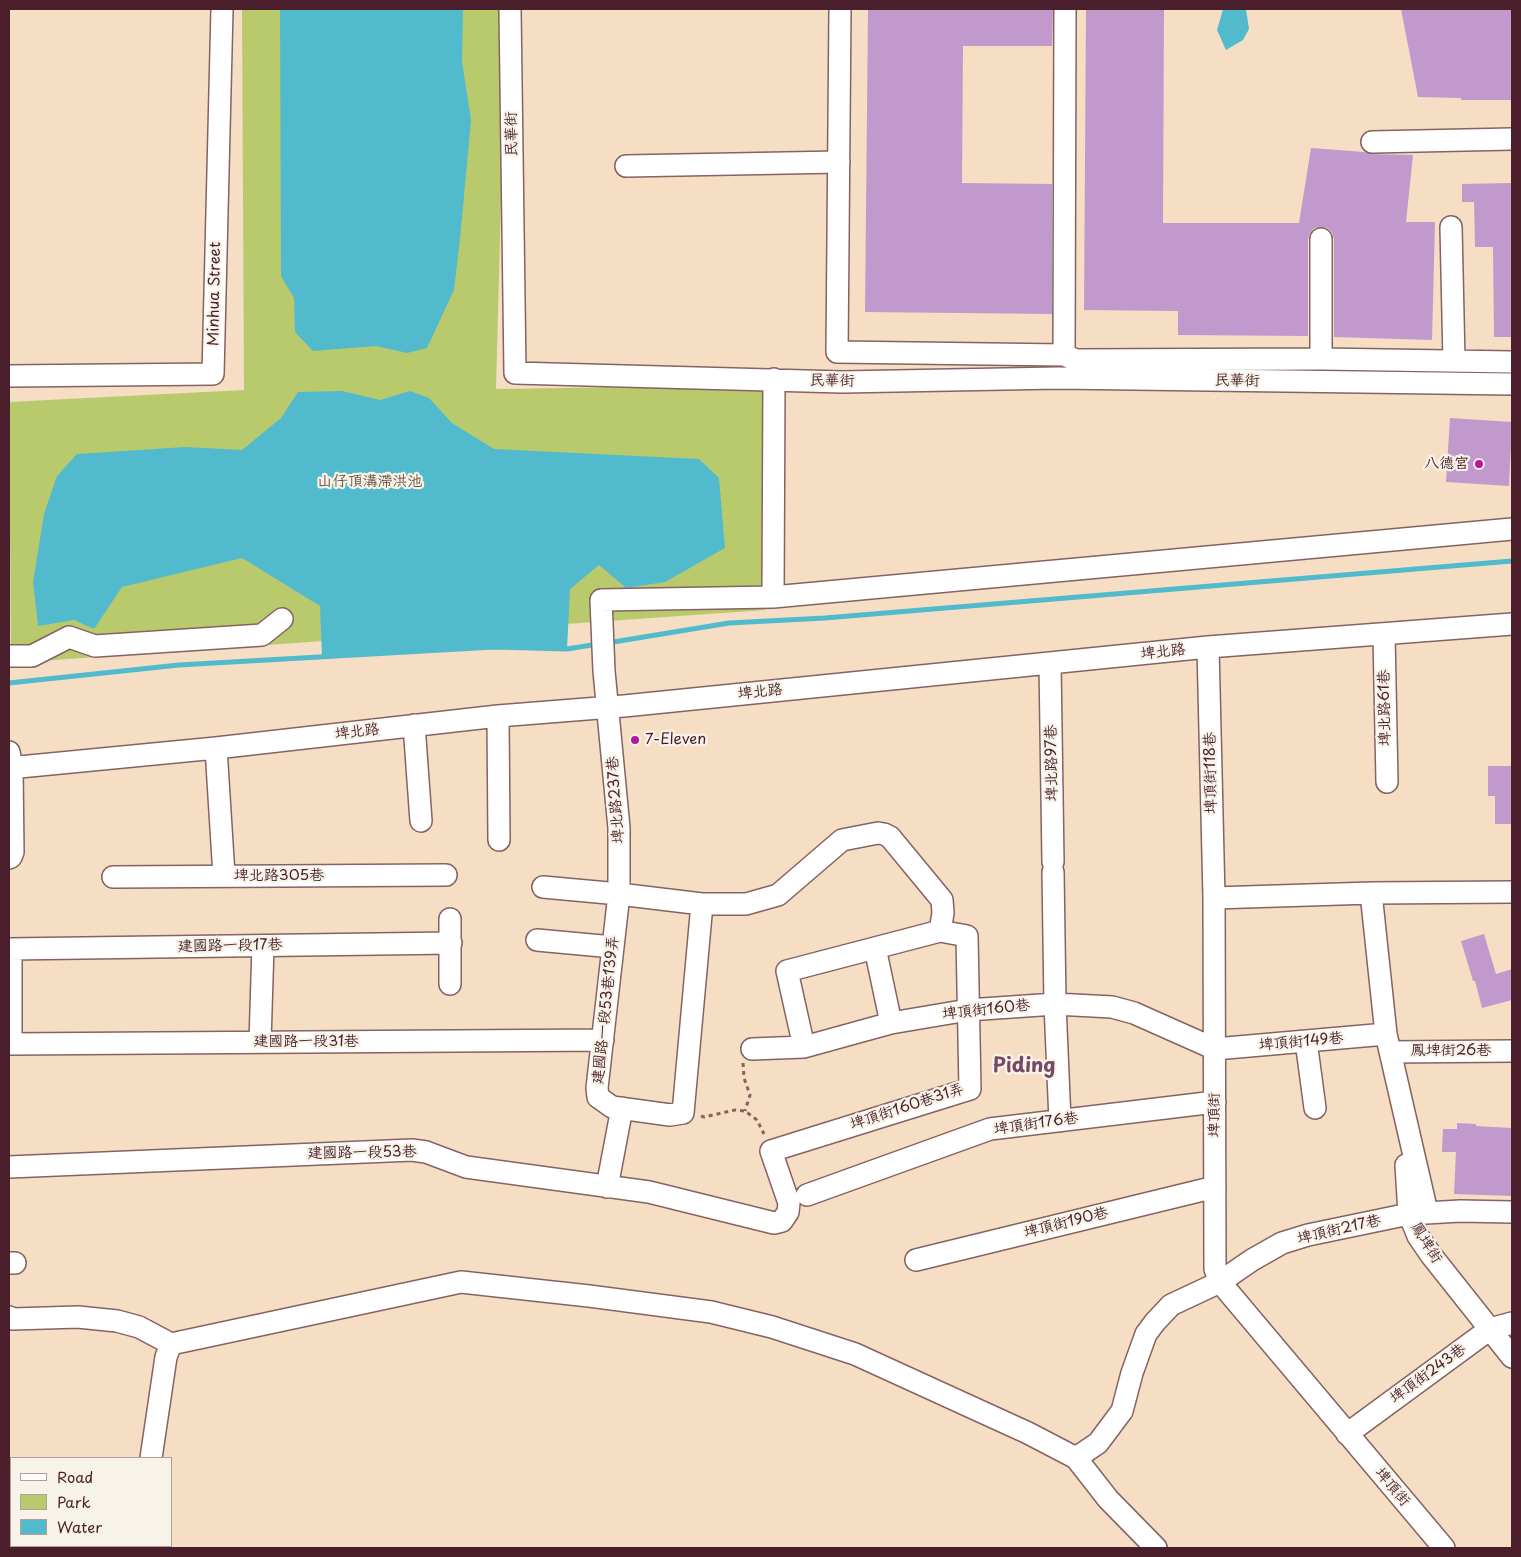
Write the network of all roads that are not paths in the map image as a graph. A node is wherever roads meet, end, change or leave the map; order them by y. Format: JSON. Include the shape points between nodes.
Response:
{"nodes":[{"id":1,"x":222,"y":9,"type":"edge"},
{"id":2,"x":510,"y":9,"type":"edge"},
{"id":3,"x":840,"y":9,"type":"edge"},
{"id":4,"x":1065,"y":9,"type":"edge"},
{"id":5,"x":1512,"y":139,"type":"edge"},
{"id":6,"x":1372,"y":142,"type":"dead end"},
{"id":7,"x":839,"y":162,"type":"junction"},
{"id":8,"x":626,"y":166,"type":"dead end"},
{"id":9,"x":1451,"y":227,"type":"dead end"},
{"id":10,"x":1321,"y":239,"type":"dead end"},
{"id":11,"x":1064,"y":355,"type":"junction"},
{"id":12,"x":1321,"y":359,"type":"junction"},
{"id":13,"x":1454,"y":362,"type":"junction"},
{"id":14,"x":1512,"y":362,"type":"edge"},
{"id":15,"x":9,"y":376,"type":"edge"},
{"id":16,"x":774,"y":379,"type":"junction"},
{"id":17,"x":1512,"y":384,"type":"edge"},
{"id":18,"x":1512,"y":529,"type":"edge"},
{"id":19,"x":774,"y":597,"type":"junction"},
{"id":20,"x":282,"y":619,"type":"dead end"},
{"id":21,"x":1512,"y":624,"type":"edge"},
{"id":22,"x":1384,"y":634,"type":"junction"},
{"id":23,"x":1208,"y":648,"type":"junction"},
{"id":24,"x":9,"y":656,"type":"edge"},
{"id":25,"x":1050,"y":663,"type":"junction"},
{"id":26,"x":608,"y":707,"type":"junction"},
{"id":27,"x":498,"y":716,"type":"junction"},
{"id":28,"x":414,"y":725,"type":"junction"},
{"id":29,"x":216,"y":748,"type":"junction"},
{"id":30,"x":10,"y":762,"type":"edge"},
{"id":31,"x":1387,"y":782,"type":"dead end"},
{"id":32,"x":421,"y":821,"type":"dead end"},
{"id":33,"x":498,"y":840,"type":"dead end"},
{"id":34,"x":10,"y":858,"type":"edge"},
{"id":35,"x":446,"y":875,"type":"dead end"},
{"id":36,"x":224,"y":876,"type":"junction"},
{"id":37,"x":113,"y":877,"type":"dead end"},
{"id":38,"x":543,"y":887,"type":"dead end"},
{"id":39,"x":1512,"y":892,"type":"edge"},
{"id":40,"x":1371,"y":893,"type":"junction"},
{"id":41,"x":620,"y":894,"type":"junction"},
{"id":42,"x":1214,"y":898,"type":"junction"},
{"id":43,"x":702,"y":904,"type":"junction"},
{"id":44,"x":450,"y":919,"type":"dead end"},
{"id":45,"x":940,"y":931,"type":"junction"},
{"id":46,"x":537,"y":940,"type":"dead end"},
{"id":47,"x":451,"y":943,"type":"junction"},
{"id":48,"x":263,"y":946,"type":"junction"},
{"id":49,"x":613,"y":947,"type":"junction"},
{"id":50,"x":876,"y":948,"type":"junction"},
{"id":51,"x":10,"y":949,"type":"edge"},
{"id":52,"x":450,"y":984,"type":"dead end"},
{"id":53,"x":1055,"y":1004,"type":"junction"},
{"id":54,"x":968,"y":1010,"type":"junction"},
{"id":55,"x":891,"y":1023,"type":"junction"},
{"id":56,"x":602,"y":1040,"type":"junction"},
{"id":57,"x":1306,"y":1041,"type":"junction"},
{"id":58,"x":260,"y":1042,"type":"junction"},
{"id":59,"x":1388,"y":1043,"type":"junction"},
{"id":60,"x":10,"y":1044,"type":"edge"},
{"id":61,"x":804,"y":1047,"type":"junction"},
{"id":62,"x":752,"y":1049,"type":"road end"},
{"id":63,"x":1215,"y":1049,"type":"junction"},
{"id":64,"x":1512,"y":1051,"type":"edge"},
{"id":65,"x":1215,"y":1102,"type":"junction"},
{"id":66,"x":622,"y":1108,"type":"junction"},
{"id":67,"x":1314,"y":1108,"type":"dead end"},
{"id":68,"x":1060,"y":1121,"type":"junction"},
{"id":69,"x":771,"y":1151,"type":"joint"},
{"id":70,"x":9,"y":1167,"type":"edge"},
{"id":71,"x":607,"y":1186,"type":"junction"},
{"id":72,"x":1215,"y":1187,"type":"junction"},
{"id":73,"x":807,"y":1195,"type":"dead end"},
{"id":74,"x":1512,"y":1212,"type":"edge"},
{"id":75,"x":1418,"y":1213,"type":"junction"},
{"id":76,"x":916,"y":1260,"type":"dead end"},
{"id":77,"x":1220,"y":1282,"type":"junction"},
{"id":78,"x":9,"y":1316,"type":"edge"},
{"id":79,"x":1512,"y":1323,"type":"edge"},
{"id":80,"x":1490,"y":1329,"type":"junction"},
{"id":81,"x":171,"y":1344,"type":"junction"},
{"id":82,"x":1512,"y":1357,"type":"edge"},
{"id":83,"x":1347,"y":1434,"type":"junction"},
{"id":84,"x":151,"y":1457,"type":"edge"},
{"id":85,"x":1076,"y":1458,"type":"junction"},
{"id":86,"x":1156,"y":1548,"type":"edge"},
{"id":87,"x":1444,"y":1548,"type":"edge"}],
"edges":[{"from":1,"to":15,"type":"street","name":"Minhua Street","via":[[213,374]]},
{"from":2,"to":16,"type":"street","name":"民華街","via":[[515,373]]},
{"from":3,"to":7,"type":"street"},
{"from":4,"to":11,"type":"street"},
{"from":5,"to":6,"type":"street"},
{"from":7,"to":8,"type":"street"},
{"from":7,"to":11,"type":"street","via":[[838,352]]},
{"from":9,"to":13,"type":"street"},
{"from":10,"to":12,"type":"street"},
{"from":11,"to":12,"type":"street","via":[[1076,360]]},
{"from":12,"to":13,"type":"street"},
{"from":13,"to":14,"type":"street"},
{"from":16,"to":17,"type":"street","name":"民華街","via":[[842,382],[1058,378]]},
{"from":16,"to":19,"type":"street"},
{"from":18,"to":19,"type":"street"},
{"from":19,"to":26,"type":"street","name":"埤北路237巷","via":[[601,600]]},
{"from":20,"to":24,"type":"street","via":[[262,634],[95,646],[69,637],[32,656]]},
{"from":21,"to":22,"type":"street","name":"埤北路"},
{"from":22,"to":23,"type":"street","name":"埤北路"},
{"from":22,"to":31,"type":"street","name":"埤北路61巷"},
{"from":23,"to":25,"type":"street","name":"埤北路"},
{"from":23,"to":42,"type":"street","name":"埤頂街118巷"},
{"from":25,"to":26,"type":"street","name":"埤北路"},
{"from":25,"to":53,"type":"street","name":"埤北路97巷"},
{"from":26,"to":27,"type":"street","name":"埤北路"},
{"from":26,"to":41,"type":"street","name":"埤北路237巷","via":[[620,828]]},
{"from":27,"to":28,"type":"street","name":"埤北路"},
{"from":27,"to":33,"type":"street"},
{"from":28,"to":29,"type":"street","name":"埤北路"},
{"from":28,"to":32,"type":"street"},
{"from":29,"to":30,"type":"street","name":"埤北路"},
{"from":29,"to":36,"type":"street"},
{"from":30,"to":34,"type":"street","via":[[13,852]]},
{"from":35,"to":36,"type":"street","name":"埤北路305巷"},
{"from":36,"to":37,"type":"street","name":"埤北路305巷"},
{"from":38,"to":41,"type":"street"},
{"from":39,"to":40,"type":"street"},
{"from":40,"to":42,"type":"street"},
{"from":40,"to":59,"type":"street","name":"鳳埤街"},
{"from":41,"to":43,"type":"street"},
{"from":41,"to":49,"type":"street","name":"建國路一段53巷139弄"},
{"from":42,"to":63,"type":"street","name":"埤頂街"},
{"from":43,"to":45,"type":"street","via":[[746,904],[778,895],[842,840],[878,833],[890,837],[942,900],[944,913]]},
{"from":43,"to":66,"type":"street","name":"建國路一段53巷139弄","via":[[683,1113],[670,1115]]},
{"from":44,"to":47,"type":"street"},
{"from":45,"to":50,"type":"street"},
{"from":45,"to":54,"type":"street","via":[[967,936]]},
{"from":46,"to":49,"type":"street"},
{"from":47,"to":48,"type":"street","name":"建國路一段17巷"},
{"from":47,"to":52,"type":"street"},
{"from":48,"to":51,"type":"street","name":"建國路一段17巷"},
{"from":48,"to":58,"type":"street"},
{"from":49,"to":56,"type":"street","name":"建國路一段53巷139弄"},
{"from":50,"to":55,"type":"street"},
{"from":50,"to":61,"type":"street","via":[[787,971]]},
{"from":51,"to":60,"type":"street"},
{"from":53,"to":54,"type":"street","name":"埤頂街160巷"},
{"from":53,"to":63,"type":"street","name":"埤頂街160巷","via":[[1112,1007],[1134,1013]]},
{"from":53,"to":68,"type":"street","name":"埤北路97巷"},
{"from":54,"to":55,"type":"street","name":"埤頂街160巷"},
{"from":54,"to":69,"type":"street","name":"埤頂街160巷31弄","via":[[970,1089]]},
{"from":55,"to":61,"type":"street","name":"埤頂街160巷"},
{"from":56,"to":58,"type":"street","name":"建國路一段31巷"},
{"from":56,"to":66,"type":"street","name":"建國路一段53巷139弄","via":[[598,1097],[612,1107]]},
{"from":57,"to":59,"type":"street","name":"埤頂街149巷"},
{"from":57,"to":63,"type":"street","name":"埤頂街149巷"},
{"from":57,"to":67,"type":"street"},
{"from":58,"to":60,"type":"street","name":"建國路一段31巷"},
{"from":59,"to":64,"type":"street","name":"鳳埤街26巷"},
{"from":59,"to":75,"type":"street","name":"鳳埤街","via":[[1402,1104]]},
{"from":61,"to":62,"type":"street","name":"埤頂街160巷"},
{"from":63,"to":65,"type":"street","name":"埤頂街"},
{"from":65,"to":68,"type":"street","name":"埤頂街176巷"},
{"from":65,"to":72,"type":"street","name":"埤頂街"},
{"from":66,"to":71,"type":"street"},
{"from":68,"to":73,"type":"street","name":"埤頂街176巷","via":[[990,1130]]},
{"from":69,"to":71,"type":"street","name":"建國路一段53巷","via":[[789,1203],[782,1221],[774,1222],[649,1192]]},
{"from":70,"to":71,"type":"street","name":"建國路一段53巷","via":[[412,1150],[466,1167]]},
{"from":72,"to":76,"type":"street","name":"埤頂街190巷"},
{"from":72,"to":77,"type":"street","name":"埤頂街","via":[[1215,1269]]},
{"from":74,"to":75,"type":"street","name":"埤頂街217巷"},
{"from":75,"to":77,"type":"street","name":"埤頂街217巷","via":[[1282,1243]]},
{"from":75,"to":80,"type":"street","name":"鳳埤街","via":[[1418,1236]]},
{"from":77,"to":83,"type":"street","name":"埤頂街"},
{"from":77,"to":85,"type":"street","name":"埤頂街217巷","via":[[1171,1305],[1155,1322],[1141,1346],[1122,1411],[1098,1443]]},
{"from":78,"to":81,"type":"street","via":[[13,1319],[78,1316],[117,1321],[139,1327]]},
{"from":79,"to":80,"type":"street","name":"埤頂街243巷"},
{"from":80,"to":82,"type":"street","name":"鳳埤街"},
{"from":80,"to":83,"type":"street","name":"埤頂街243巷"},
{"from":81,"to":84,"type":"street","via":[[166,1357]]},
{"from":81,"to":85,"type":"street","via":[[461,1282],[598,1297],[711,1312],[772,1327],[855,1354]]},
{"from":83,"to":87,"type":"street","name":"埤頂街"},
{"from":85,"to":86,"type":"street","via":[[1108,1499]]}]}
